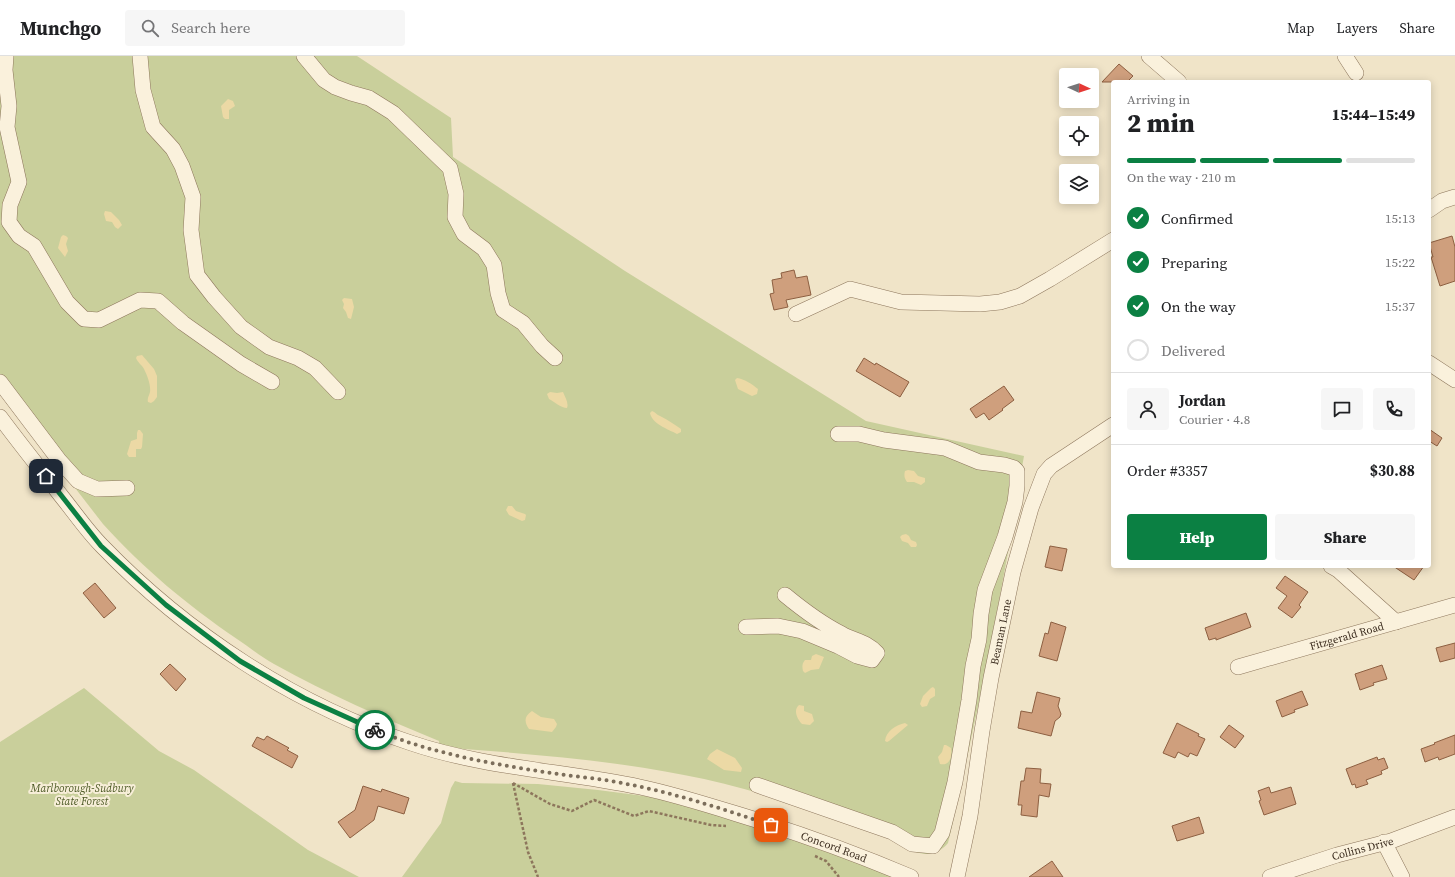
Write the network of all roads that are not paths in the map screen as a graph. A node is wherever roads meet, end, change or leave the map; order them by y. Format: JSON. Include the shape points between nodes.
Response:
{"nodes":[{"id":1,"x":6,"y":56,"type":"edge"},
{"id":2,"x":140,"y":56,"type":"edge"},
{"id":3,"x":304,"y":56,"type":"edge"},
{"id":4,"x":1149,"y":56,"type":"edge"},
{"id":5,"x":1345,"y":56,"type":"edge"},
{"id":6,"x":1356,"y":72,"type":"dead end"},
{"id":7,"x":1176,"y":80,"type":"edge"},
{"id":8,"x":1455,"y":197,"type":"edge"},
{"id":9,"x":1431,"y":209,"type":"edge"},
{"id":10,"x":1111,"y":241,"type":"edge"},
{"id":11,"x":796,"y":314,"type":"dead end"},
{"id":12,"x":555,"y":358,"type":"dead end"},
{"id":13,"x":1431,"y":364,"type":"edge"},
{"id":14,"x":1455,"y":380,"type":"edge"},
{"id":15,"x":0,"y":382,"type":"edge"},
{"id":16,"x":272,"y":382,"type":"dead end"},
{"id":17,"x":338,"y":392,"type":"dead end"},
{"id":18,"x":0,"y":417,"type":"edge"},
{"id":19,"x":1111,"y":426,"type":"edge"},
{"id":20,"x":838,"y":434,"type":"dead end"},
{"id":21,"x":127,"y":488,"type":"dead end"},
{"id":22,"x":1334,"y":568,"type":"edge"},
{"id":23,"x":785,"y":595,"type":"dead end"},
{"id":24,"x":1455,"y":605,"type":"edge"},
{"id":25,"x":1396,"y":622,"type":"junction"},
{"id":26,"x":746,"y":627,"type":"dead end"},
{"id":27,"x":1238,"y":667,"type":"dead end"},
{"id":28,"x":757,"y":785,"type":"dead end"},
{"id":29,"x":1455,"y":817,"type":"edge"},
{"id":30,"x":1384,"y":842,"type":"junction"},
{"id":31,"x":911,"y":877,"type":"edge"},
{"id":32,"x":957,"y":877,"type":"edge"},
{"id":33,"x":1270,"y":877,"type":"edge"},
{"id":34,"x":1402,"y":877,"type":"edge"}],
"edges":[{"from":1,"to":16,"type":"street","via":[[9,106],[7,128],[19,182],[10,206],[9,222],[19,236],[34,246],[67,302],[84,319],[99,320],[140,300],[158,301],[241,364]]},
{"from":2,"to":17,"type":"street","via":[[143,90],[153,127],[173,149],[193,197],[191,230],[197,275],[241,326],[268,347],[298,358],[315,368]]},
{"from":3,"to":12,"type":"street","via":[[324,80],[346,91],[369,98],[393,112],[450,168],[456,194],[455,217],[464,234],[484,249],[494,266],[503,310],[523,322]]},
{"from":4,"to":7,"type":"street"},
{"from":5,"to":6,"type":"street"},
{"from":8,"to":9,"type":"street","via":[[1442,201]]},
{"from":10,"to":11,"type":"street","via":[[1026,293],[1000,302],[901,302],[850,289]]},
{"from":13,"to":14,"type":"street"},
{"from":15,"to":21,"type":"street","via":[[78,481],[97,489]]},
{"from":18,"to":31,"type":"street","name":"Concord Road","via":[[101,546],[166,605],[240,661],[304,698],[385,734],[441,752],[615,782],[701,803],[813,839]]},
{"from":19,"to":32,"type":"street","name":"Beaman Lane","via":[[1051,466],[1044,474],[1031,508],[1013,572],[991,678],[970,816]]},
{"from":20,"to":28,"type":"street","via":[[859,434],[945,448],[979,462],[1004,465],[1017,471],[1015,502],[980,614],[979,639],[955,782],[942,833],[933,846],[912,844],[892,832]]},
{"from":22,"to":25,"type":"street"},
{"from":23,"to":26,"type":"street","via":[[841,634],[870,646],[877,654],[872,660],[857,656],[802,631],[778,626]]},
{"from":24,"to":25,"type":"street","name":"Fitzgerald Road"},
{"from":25,"to":27,"type":"street","name":"Fitzgerald Road"},
{"from":29,"to":30,"type":"street","name":"Collins Drive"},
{"from":30,"to":33,"type":"street","name":"Collins Drive"},
{"from":30,"to":34,"type":"street"}]}
